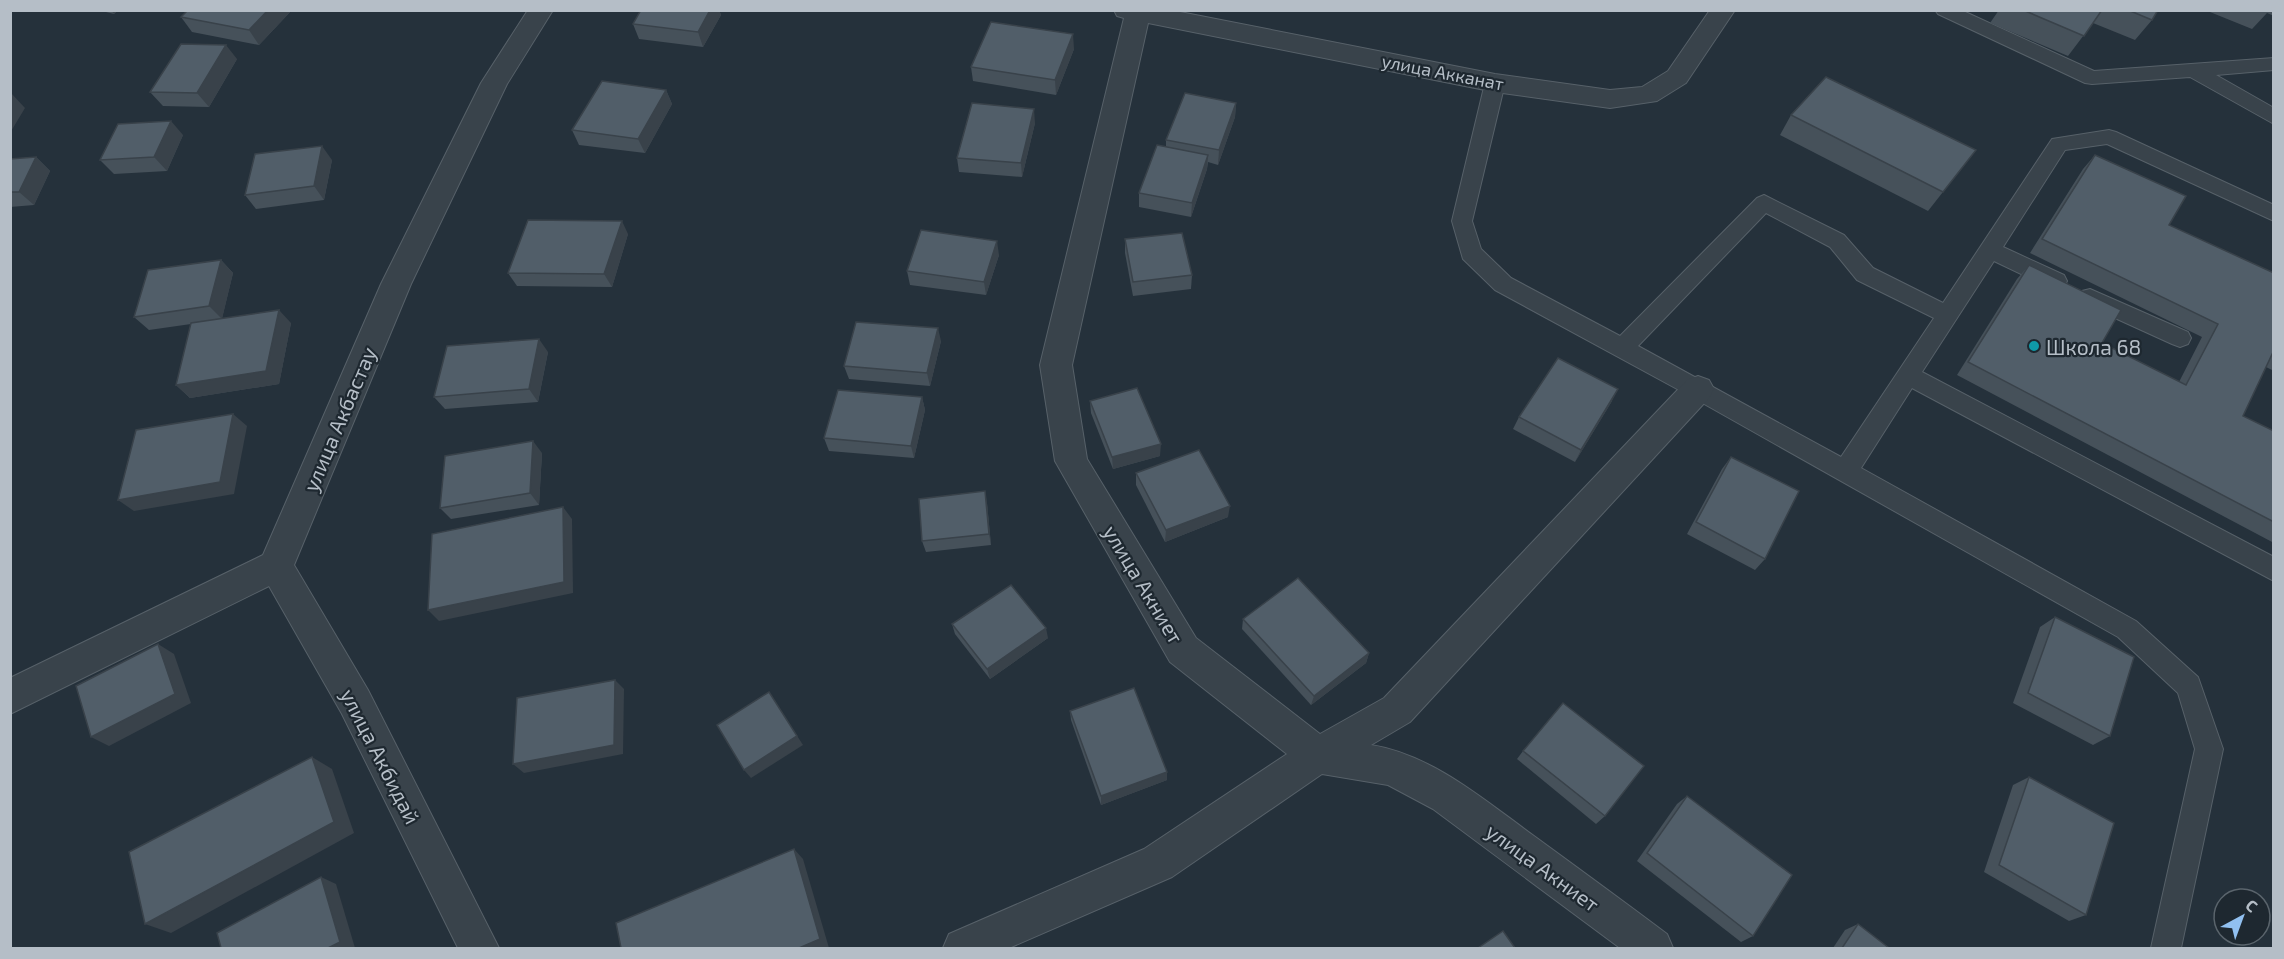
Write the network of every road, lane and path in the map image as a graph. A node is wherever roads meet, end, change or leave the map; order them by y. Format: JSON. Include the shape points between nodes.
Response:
{"nodes":[{"id":1,"x":541,"y":10,"type":"edge"},
{"id":2,"x":1723,"y":10,"type":"edge"},
{"id":3,"x":1944,"y":10,"type":"edge"},
{"id":4,"x":1134,"y":11,"type":"edge"},
{"id":5,"x":2274,"y":64,"type":"edge"},
{"id":6,"x":2193,"y":70,"type":"junction"},
{"id":7,"x":1495,"y":83,"type":"junction"},
{"id":8,"x":2274,"y":117,"type":"edge"},
{"id":9,"x":2274,"y":214,"type":"edge"},
{"id":10,"x":1990,"y":250,"type":"junction"},
{"id":11,"x":1947,"y":315,"type":"junction"},
{"id":12,"x":2180,"y":338,"type":"dead end"},
{"id":13,"x":1622,"y":348,"type":"junction"},
{"id":14,"x":1908,"y":375,"type":"junction"},
{"id":15,"x":1698,"y":389,"type":"junction"},
{"id":16,"x":1845,"y":472,"type":"junction"},
{"id":17,"x":276,"y":566,"type":"junction"},
{"id":18,"x":2274,"y":570,"type":"edge"},
{"id":19,"x":10,"y":697,"type":"edge"},
{"id":20,"x":1317,"y":755,"type":"junction"},
{"id":21,"x":479,"y":948,"type":"edge"},
{"id":22,"x":963,"y":948,"type":"edge"},
{"id":23,"x":1653,"y":948,"type":"edge"},
{"id":24,"x":2166,"y":948,"type":"edge"}],
"edges":[{"from":1,"to":17,"type":"street","name":"улица Акбастау","via":[[494,83],[396,284]]},
{"from":2,"to":7,"type":"street","name":"улица Акканат","via":[[1677,77],[1648,95],[1610,99]]},
{"from":3,"to":6,"type":"lane","via":[[2092,78]]},
{"from":4,"to":7,"type":"street","name":"улица Акканат"},
{"from":4,"to":20,"type":"street","name":"улица Акниет","via":[[1056,365],[1071,461],[1183,650]]},
{"from":5,"to":6,"type":"lane"},
{"from":6,"to":8,"type":"lane"},
{"from":7,"to":13,"type":"lane","via":[[1462,221],[1472,253],[1503,284]]},
{"from":9,"to":10,"type":"lane","via":[[2109,138],[2059,144]]},
{"from":10,"to":11,"type":"lane"},
{"from":10,"to":12,"type":"lane"},
{"from":11,"to":13,"type":"lane","via":[[1865,274],[1837,241],[1764,203]]},
{"from":11,"to":14,"type":"lane"},
{"from":13,"to":15,"type":"lane"},
{"from":14,"to":16,"type":"lane"},
{"from":14,"to":18,"type":"lane"},
{"from":15,"to":16,"type":"lane"},
{"from":15,"to":20,"type":"street","via":[[1397,710]]},
{"from":16,"to":24,"type":"lane","via":[[2127,629],[2189,686],[2209,749]]},
{"from":17,"to":19,"type":"street"},
{"from":17,"to":21,"type":"street","name":"улица Акбидай","via":[[354,702]]},
{"from":20,"to":22,"type":"street","via":[[1158,862]]},
{"from":20,"to":23,"type":"street","name":"улица Акниет","via":[[1393,767],[1447,796]]}]}
